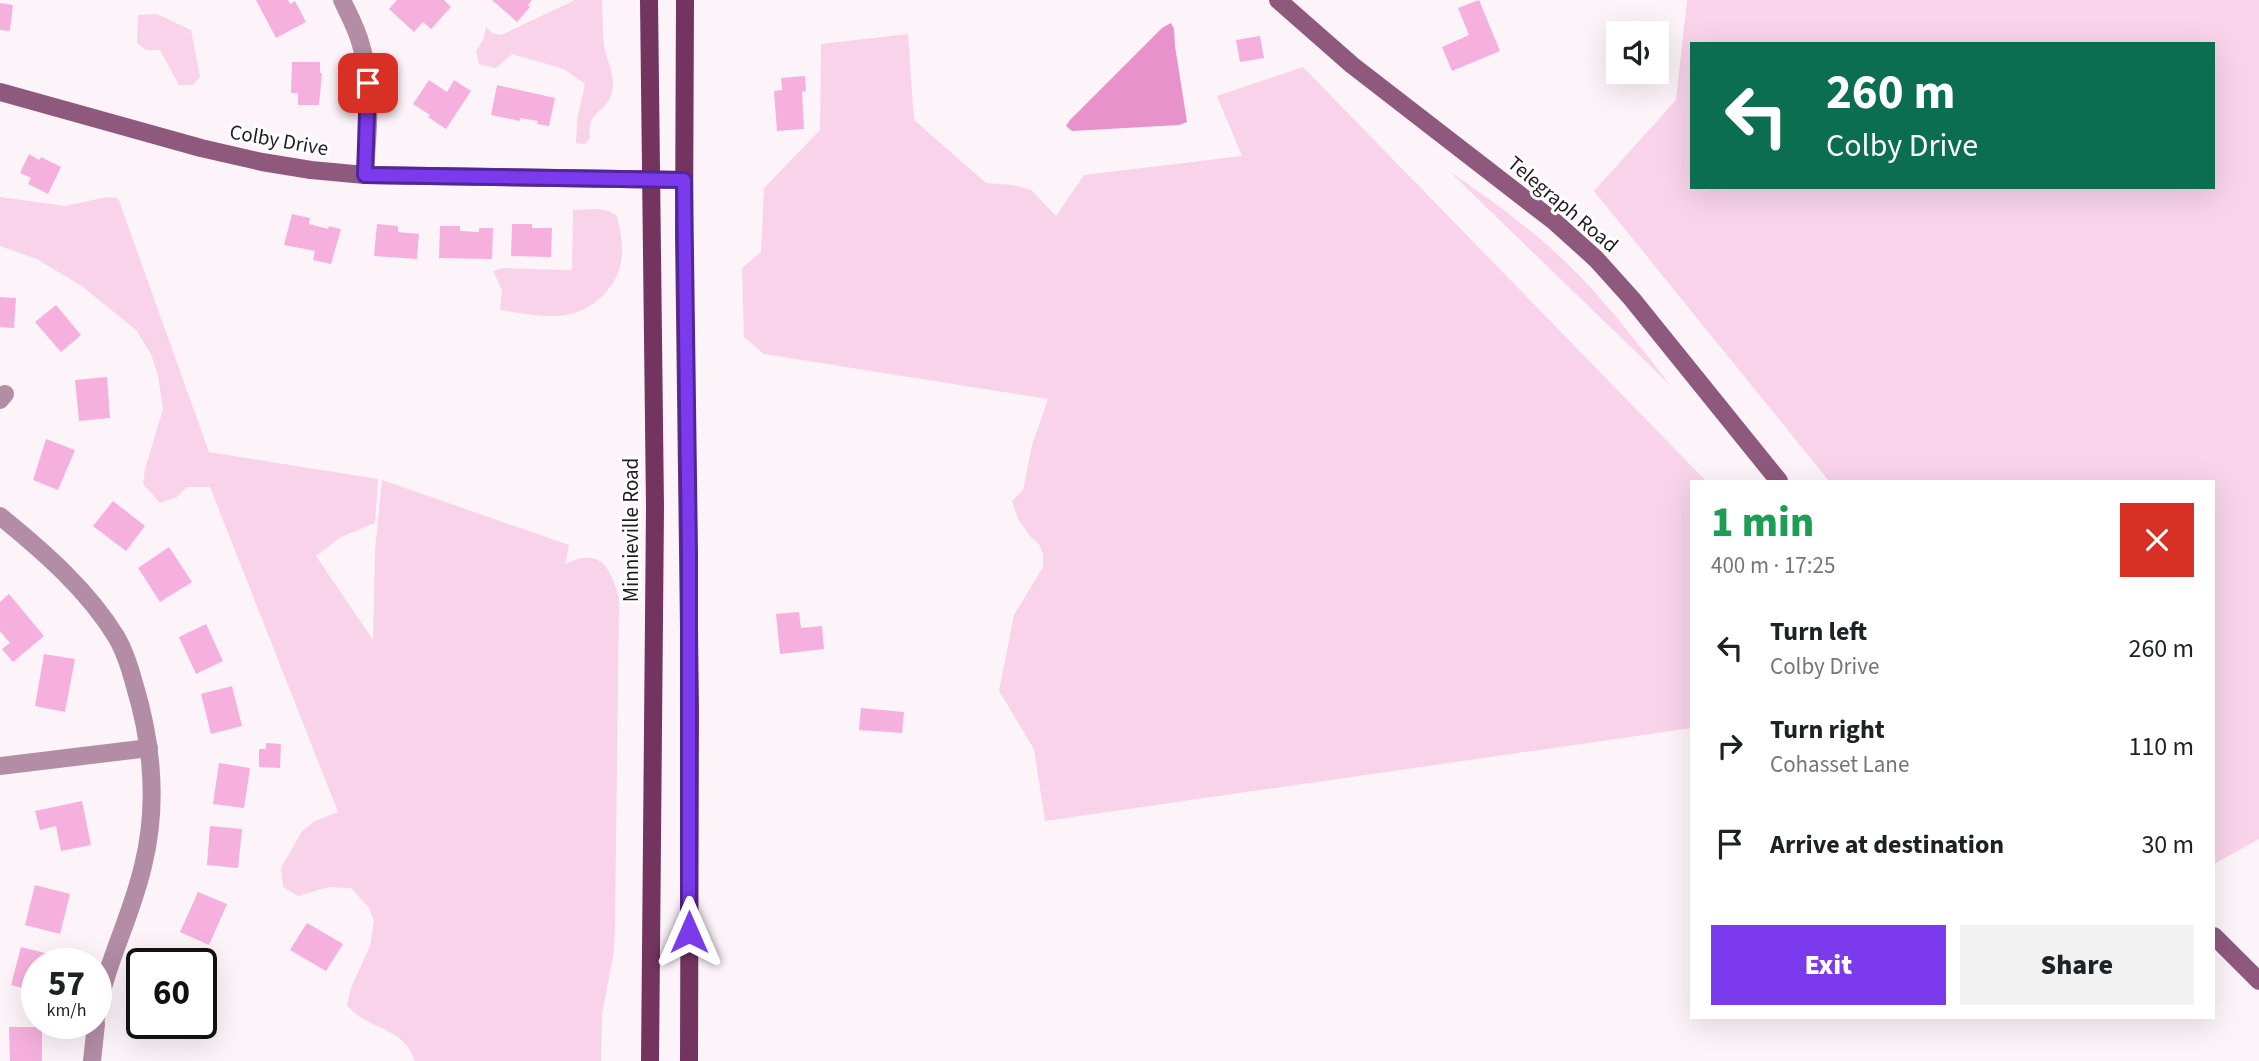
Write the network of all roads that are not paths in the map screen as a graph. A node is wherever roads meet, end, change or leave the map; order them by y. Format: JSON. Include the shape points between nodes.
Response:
{"nodes":[{"id":1,"x":342,"y":0,"type":"edge"},
{"id":2,"x":649,"y":0,"type":"edge"},
{"id":3,"x":685,"y":0,"type":"edge"},
{"id":4,"x":1278,"y":0,"type":"edge"},
{"id":5,"x":0,"y":92,"type":"edge"},
{"id":6,"x":365,"y":175,"type":"junction"},
{"id":7,"x":652,"y":180,"type":"junction"},
{"id":8,"x":684,"y":180,"type":"junction"},
{"id":9,"x":1778,"y":480,"type":"edge"},
{"id":10,"x":0,"y":516,"type":"edge"},
{"id":11,"x":149,"y":748,"type":"junction"},
{"id":12,"x":0,"y":766,"type":"edge"},
{"id":13,"x":2215,"y":937,"type":"edge"},
{"id":14,"x":112,"y":958,"type":"edge"},
{"id":15,"x":2259,"y":981,"type":"edge"},
{"id":16,"x":94,"y":1039,"type":"edge"},
{"id":17,"x":92,"y":1061,"type":"edge"},
{"id":18,"x":650,"y":1061,"type":"edge"},
{"id":19,"x":688,"y":1061,"type":"edge"}],
"edges":[{"from":1,"to":6,"type":"street","via":[[365,62],[369,109]]},
{"from":2,"to":7,"type":"main road","name":"Minnieville Road"},
{"from":3,"to":8,"type":"main road"},
{"from":4,"to":9,"type":"main road","name":"Telegraph Road","via":[[1352,65],[1596,259]]},
{"from":5,"to":6,"type":"main road","name":"Colby Drive","via":[[201,149]]},
{"from":6,"to":7,"type":"main road","name":"Colby Drive"},
{"from":7,"to":8,"type":"main road","name":"Colby Drive"},
{"from":7,"to":18,"type":"main road","name":"Minnieville Road","via":[[655,508]]},
{"from":8,"to":19,"type":"main road"},
{"from":10,"to":11,"type":"street","via":[[56,564],[118,639],[130,668]]},
{"from":11,"to":12,"type":"street"},
{"from":11,"to":14,"type":"street","via":[[151,817],[144,864]]},
{"from":13,"to":15,"type":"main road"},
{"from":16,"to":17,"type":"street"}]}
